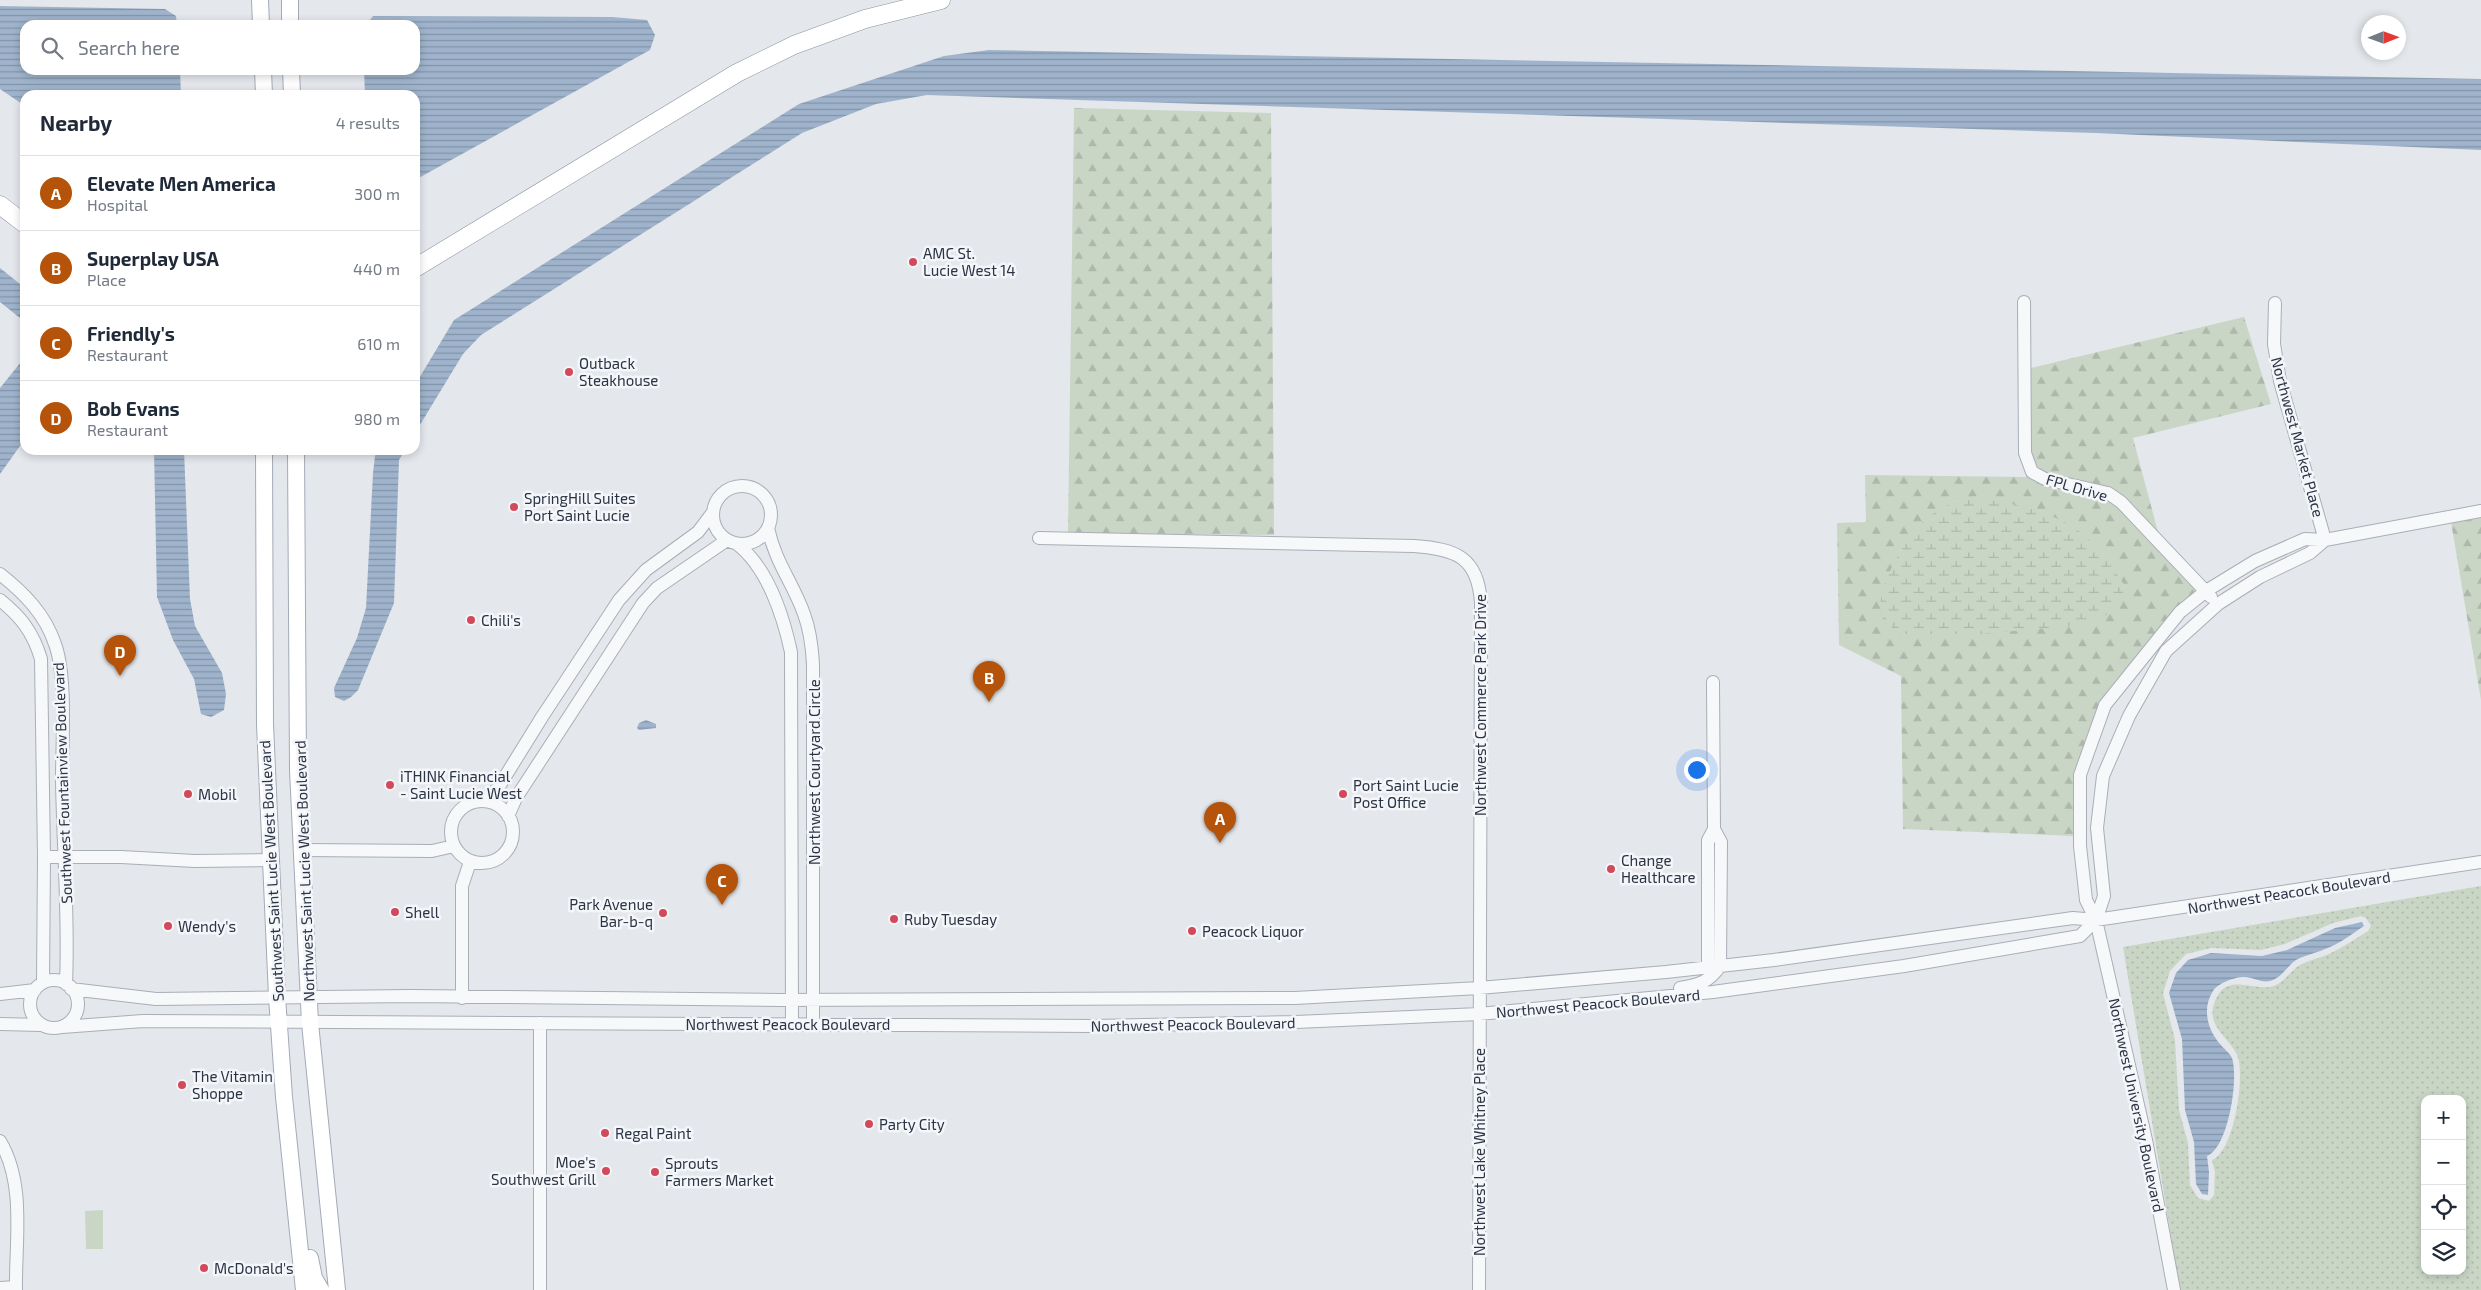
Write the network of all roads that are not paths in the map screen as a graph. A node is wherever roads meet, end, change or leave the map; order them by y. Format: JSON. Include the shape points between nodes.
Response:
{"nodes":[{"id":1,"x":260,"y":0,"type":"edge"},
{"id":2,"x":290,"y":0,"type":"edge"},
{"id":3,"x":940,"y":0,"type":"edge"},
{"id":4,"x":261,"y":20,"type":"edge"},
{"id":5,"x":290,"y":20,"type":"edge"},
{"id":6,"x":263,"y":75,"type":"edge"},
{"id":7,"x":291,"y":75,"type":"edge"},
{"id":8,"x":264,"y":90,"type":"edge"},
{"id":9,"x":292,"y":90,"type":"edge"},
{"id":10,"x":0,"y":205,"type":"edge"},
{"id":11,"x":20,"y":220,"type":"edge"},
{"id":12,"x":420,"y":265,"type":"edge"},
{"id":13,"x":2024,"y":302,"type":"dead end"},
{"id":14,"x":2275,"y":303,"type":"dead end"},
{"id":15,"x":264,"y":455,"type":"edge"},
{"id":16,"x":296,"y":455,"type":"edge"},
{"id":17,"x":2481,"y":511,"type":"edge"},
{"id":18,"x":713,"y":512,"type":"junction"},
{"id":19,"x":768,"y":528,"type":"junction"},
{"id":20,"x":1039,"y":538,"type":"dead end"},
{"id":21,"x":2325,"y":540,"type":"junction"},
{"id":22,"x":732,"y":542,"type":"junction"},
{"id":23,"x":0,"y":574,"type":"edge"},
{"id":24,"x":2206,"y":591,"type":"junction"},
{"id":25,"x":0,"y":600,"type":"edge"},
{"id":26,"x":2218,"y":604,"type":"junction"},
{"id":27,"x":572,"y":671,"type":"junction"},
{"id":28,"x":1713,"y":682,"type":"dead end"},
{"id":29,"x":590,"y":683,"type":"junction"},
{"id":30,"x":483,"y":801,"type":"junction"},
{"id":31,"x":508,"y":816,"type":"junction"},
{"id":32,"x":454,"y":846,"type":"junction"},
{"id":33,"x":302,"y":850,"type":"junction"},
{"id":34,"x":793,"y":851,"type":"junction"},
{"id":35,"x":814,"y":852,"type":"junction"},
{"id":36,"x":44,"y":857,"type":"junction"},
{"id":37,"x":63,"y":857,"type":"junction"},
{"id":38,"x":271,"y":860,"type":"junction"},
{"id":39,"x":470,"y":862,"type":"junction"},
{"id":40,"x":2481,"y":862,"type":"edge"},
{"id":41,"x":2096,"y":920,"type":"junction"},
{"id":42,"x":1714,"y":967,"type":"junction"},
{"id":43,"x":69,"y":986,"type":"junction"},
{"id":44,"x":39,"y":987,"type":"junction"},
{"id":45,"x":1479,"y":988,"type":"junction"},
{"id":46,"x":0,"y":994,"type":"edge"},
{"id":47,"x":277,"y":997,"type":"junction"},
{"id":48,"x":309,"y":997,"type":"junction"},
{"id":49,"x":462,"y":998,"type":"junction"},
{"id":50,"x":813,"y":999,"type":"junction"},
{"id":51,"x":792,"y":1000,"type":"junction"},
{"id":52,"x":1600,"y":1003,"type":"junction"},
{"id":53,"x":1479,"y":1014,"type":"junction"},
{"id":54,"x":279,"y":1021,"type":"junction"},
{"id":55,"x":310,"y":1023,"type":"junction"},
{"id":56,"x":540,"y":1023,"type":"junction"},
{"id":57,"x":0,"y":1024,"type":"edge"},
{"id":58,"x":41,"y":1025,"type":"junction"},
{"id":59,"x":792,"y":1025,"type":"junction"},
{"id":60,"x":813,"y":1025,"type":"junction"},
{"id":61,"x":62,"y":1027,"type":"junction"},
{"id":62,"x":284,"y":1097,"type":"junction"},
{"id":63,"x":0,"y":1142,"type":"edge"},
{"id":64,"x":0,"y":1288,"type":"edge"},
{"id":65,"x":16,"y":1289,"type":"edge"},
{"id":66,"x":304,"y":1290,"type":"edge"},
{"id":67,"x":321,"y":1290,"type":"edge"},
{"id":68,"x":337,"y":1290,"type":"edge"},
{"id":69,"x":540,"y":1290,"type":"edge"},
{"id":70,"x":1479,"y":1290,"type":"edge"},
{"id":71,"x":2174,"y":1290,"type":"edge"}],
"edges":[{"from":1,"to":4,"type":"main road"},
{"from":2,"to":5,"type":"main road"},
{"from":3,"to":12,"type":"highway","via":[[865,19],[794,45],[737,74]]},
{"from":6,"to":8,"type":"main road"},
{"from":7,"to":9,"type":"main road"},
{"from":10,"to":11,"type":"highway"},
{"from":13,"to":24,"type":"street","name":"FPL Drive","via":[[2025,453],[2032,472],[2045,479],[2108,492]]},
{"from":14,"to":21,"type":"street","name":"Northwest Market Place","via":[[2274,344],[2280,381]]},
{"from":15,"to":38,"type":"main road","name":"Southwest Saint Lucie West Boulevard","via":[[265,724]]},
{"from":16,"to":33,"type":"main road","name":"Northwest Saint Lucie West Boulevard","via":[[298,770]]},
{"from":17,"to":21,"type":"street","name":"Northwest University Boulevard"},
{"from":18,"to":19,"type":"street","via":[[719,497],[727,489],[745,485],[754,488],[768,501],[771,516]]},
{"from":18,"to":22,"type":"street","via":[[717,531]]},
{"from":18,"to":27,"type":"street","via":[[698,532],[657,561],[634,583]]},
{"from":19,"to":22,"type":"street","via":[[758,540],[748,544]]},
{"from":19,"to":35,"type":"street","name":"Northwest Courtyard Circle","via":[[772,549],[803,613],[810,636]]},
{"from":20,"to":45,"type":"street","name":"Northwest Commerce Park Drive","via":[[1414,546],[1441,548],[1460,555],[1472,568],[1480,585],[1481,603]]},
{"from":21,"to":24,"type":"street","name":"Northwest University Boulevard","via":[[2305,540],[2255,561]]},
{"from":21,"to":26,"type":"street","via":[[2310,553],[2260,577]]},
{"from":22,"to":29,"type":"street","via":[[657,588]]},
{"from":22,"to":34,"type":"street","name":"Northwest Courtyard Circle","via":[[750,554],[776,601],[791,652]]},
{"from":23,"to":37,"type":"street","name":"Southwest Fountainview Boulevard","via":[[37,608],[49,627],[61,668]]},
{"from":24,"to":26,"type":"street","name":"FPL Drive"},
{"from":24,"to":41,"type":"street","name":"Northwest University Boulevard","via":[[2180,612],[2105,705],[2080,775],[2080,846],[2086,900]]},
{"from":25,"to":36,"type":"street","name":"Southwest Fountainview Boulevard","via":[[23,620],[41,659]]},
{"from":26,"to":41,"type":"street","via":[[2166,651],[2129,716],[2103,776],[2097,828],[2104,896]]},
{"from":27,"to":29,"type":"street"},
{"from":27,"to":30,"type":"street","via":[[498,788]]},
{"from":28,"to":42,"type":"street","via":[[1714,829],[1721,842]]},
{"from":29,"to":31,"type":"street","via":[[516,798]]},
{"from":30,"to":31,"type":"street","via":[[500,807]]},
{"from":30,"to":32,"type":"street","via":[[472,802],[455,816],[450,834]]},
{"from":31,"to":39,"type":"street","via":[[513,833],[506,852],[490,863]]},
{"from":32,"to":33,"type":"street","via":[[432,851]]},
{"from":32,"to":39,"type":"street"},
{"from":33,"to":48,"type":"main road","name":"Northwest Saint Lucie West Boulevard"},
{"from":34,"to":35,"type":"street"},
{"from":34,"to":51,"type":"street","name":"Northwest Courtyard Circle"},
{"from":35,"to":50,"type":"street","name":"Northwest Courtyard Circle"},
{"from":36,"to":37,"type":"street"},
{"from":36,"to":44,"type":"street","name":"Southwest Fountainview Boulevard"},
{"from":37,"to":38,"type":"street"},
{"from":37,"to":43,"type":"street","name":"Southwest Fountainview Boulevard"},
{"from":38,"to":47,"type":"main road","name":"Southwest Saint Lucie West Boulevard"},
{"from":39,"to":49,"type":"street","via":[[462,886]]},
{"from":40,"to":41,"type":"street","name":"Northwest Peacock Boulevard"},
{"from":41,"to":42,"type":"street","name":"Northwest Peacock Boulevard","via":[[2073,918]]},
{"from":41,"to":52,"type":"street","name":"Northwest Peacock Boulevard","via":[[2080,936],[1904,966],[1713,992]]},
{"from":41,"to":71,"type":"street","name":"Northwest University Boulevard","via":[[2146,1140]]},
{"from":42,"to":45,"type":"street","name":"Northwest Peacock Boulevard"},
{"from":42,"to":52,"type":"street","via":[[1712,978],[1701,984],[1620,993]]},
{"from":43,"to":44,"type":"street","via":[[50,981]]},
{"from":43,"to":47,"type":"street","name":"Northwest Peacock Boulevard","via":[[156,999]]},
{"from":43,"to":61,"type":"street","via":[[78,1003],[77,1010]]},
{"from":44,"to":46,"type":"street"},
{"from":44,"to":58,"type":"street","via":[[30,1005],[31,1013]]},
{"from":45,"to":50,"type":"street","name":"Northwest Peacock Boulevard","via":[[1295,998]]},
{"from":45,"to":53,"type":"street","name":"Northwest Commerce Park Drive"},
{"from":47,"to":48,"type":"street","name":"Northwest Peacock Boulevard"},
{"from":47,"to":54,"type":"main road","name":"Southwest Saint Lucie West Boulevard"},
{"from":48,"to":49,"type":"street","name":"Northwest Peacock Boulevard"},
{"from":48,"to":55,"type":"main road","name":"Northwest Saint Lucie West Boulevard"},
{"from":49,"to":51,"type":"street","name":"Northwest Peacock Boulevard"},
{"from":50,"to":51,"type":"street","name":"Northwest Peacock Boulevard"},
{"from":50,"to":60,"type":"street","name":"Northwest Courtyard Circle"},
{"from":51,"to":59,"type":"street","name":"Northwest Courtyard Circle"},
{"from":52,"to":53,"type":"street","name":"Northwest Peacock Boulevard"},
{"from":53,"to":60,"type":"street","name":"Northwest Peacock Boulevard","via":[[1234,1024]]},
{"from":53,"to":70,"type":"street","name":"Northwest Lake Whitney Place"},
{"from":54,"to":55,"type":"street","name":"Northwest Peacock Boulevard"},
{"from":54,"to":61,"type":"street","name":"Northwest Peacock Boulevard","via":[[143,1021]]},
{"from":54,"to":62,"type":"main road","name":"Southwest Saint Lucie West Boulevard"},
{"from":55,"to":56,"type":"street","name":"Northwest Peacock Boulevard"},
{"from":55,"to":68,"type":"main road","name":"Northwest Saint Lucie West Boulevard"},
{"from":56,"to":59,"type":"street","name":"Northwest Peacock Boulevard"},
{"from":56,"to":69,"type":"street"},
{"from":57,"to":58,"type":"street"},
{"from":58,"to":61,"type":"street"},
{"from":59,"to":60,"type":"street","name":"Northwest Peacock Boulevard"},
{"from":62,"to":66,"type":"main road","name":"Southwest Saint Lucie West Boulevard"},
{"from":62,"to":67,"type":"main road","via":[[295,1118],[311,1263]]},
{"from":63,"to":65,"type":"street","via":[[10,1161],[15,1195]]},
{"from":64,"to":65,"type":"street"}]}
